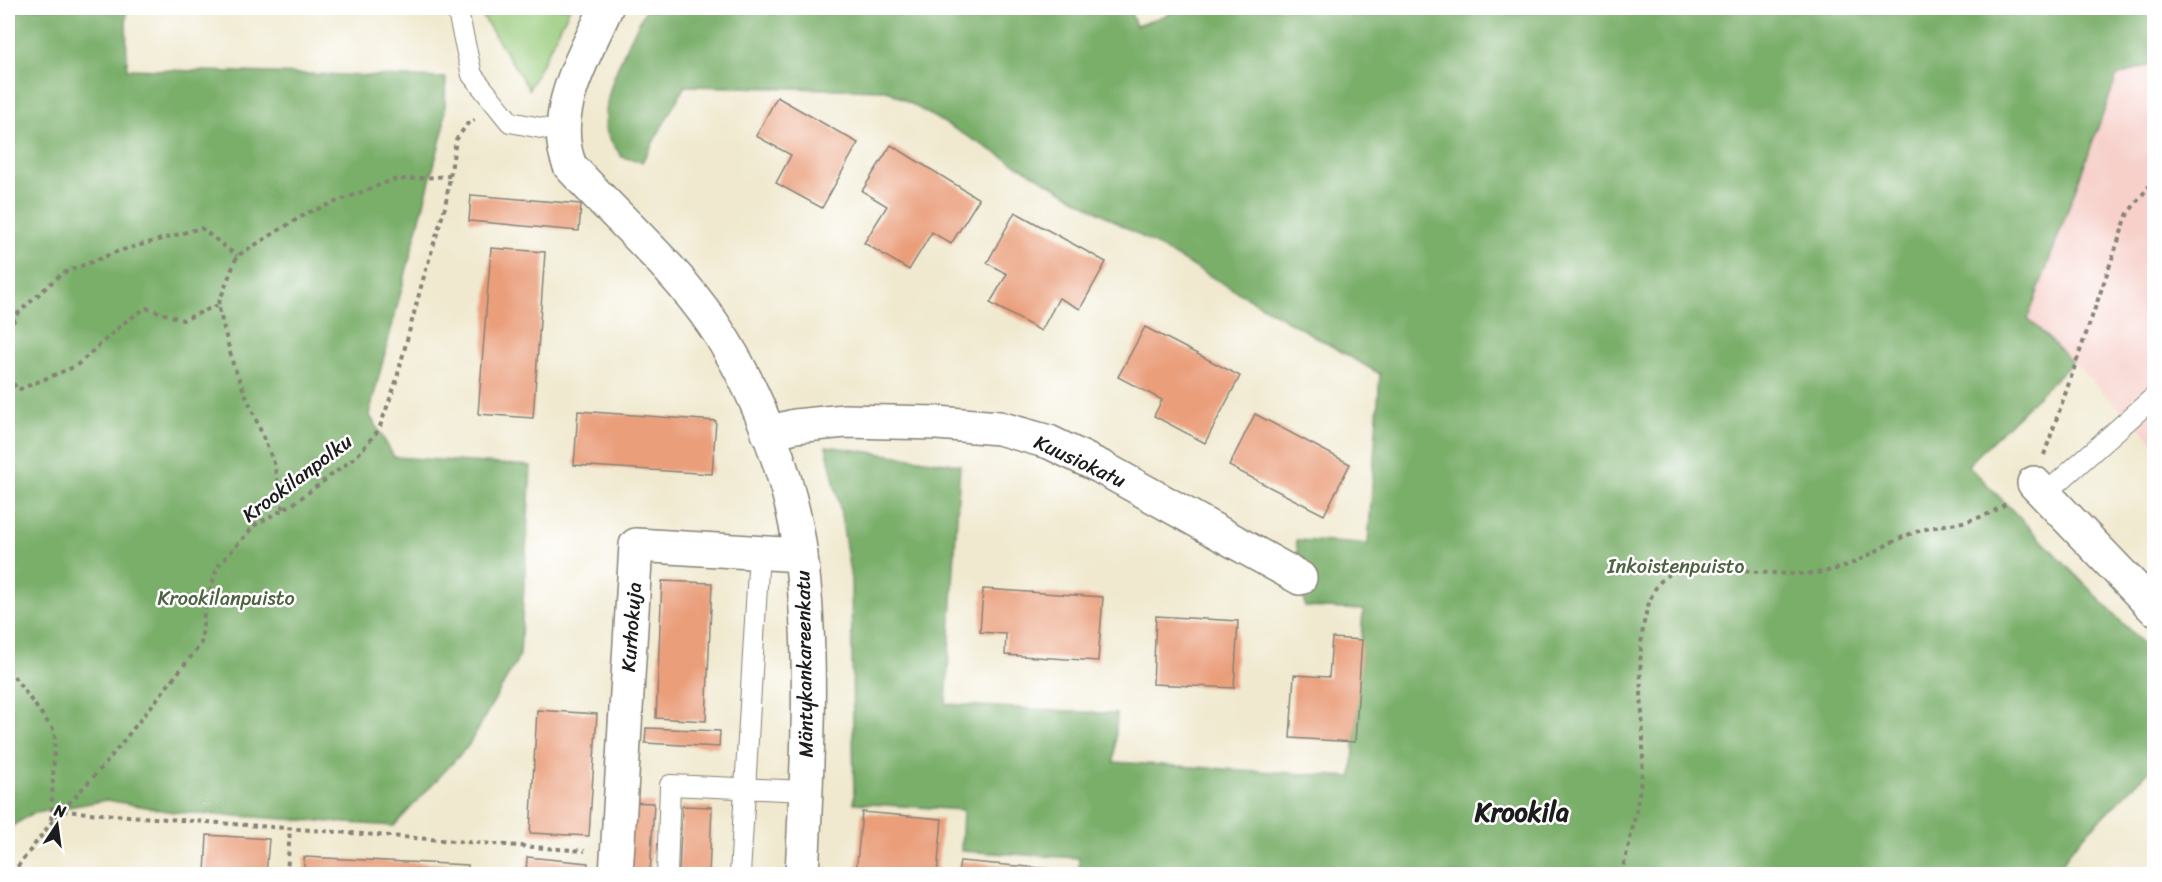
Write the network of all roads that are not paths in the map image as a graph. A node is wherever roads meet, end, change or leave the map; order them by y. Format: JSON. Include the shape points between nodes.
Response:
{"nodes":[{"id":1,"x":457,"y":8,"type":"edge"},
{"id":2,"x":606,"y":8,"type":"edge"},
{"id":3,"x":562,"y":132,"type":"junction"},
{"id":4,"x":2154,"y":397,"type":"edge"},
{"id":5,"x":768,"y":434,"type":"junction"},
{"id":6,"x":2039,"y":488,"type":"joint"},
{"id":7,"x":759,"y":553,"type":"junction"},
{"id":8,"x":801,"y":555,"type":"junction"},
{"id":9,"x":1300,"y":578,"type":"dead end"},
{"id":10,"x":2154,"y":608,"type":"edge"},
{"id":11,"x":745,"y":788,"type":"junction"},
{"id":12,"x":806,"y":791,"type":"junction"},
{"id":13,"x":616,"y":864,"type":"edge"},
{"id":14,"x":667,"y":874,"type":"edge"},
{"id":15,"x":740,"y":874,"type":"edge"},
{"id":16,"x":802,"y":874,"type":"edge"}],
"edges":[{"from":1,"to":3,"type":"lane","via":[[472,75],[510,122]]},
{"from":2,"to":3,"type":"street","via":[[568,95]]},
{"from":3,"to":5,"type":"street","name":"Mäntykankareenkatu","via":[[570,166],[675,276],[714,326],[746,382]]},
{"from":4,"to":6,"type":"lane"},
{"from":5,"to":8,"type":"street","name":"Mäntykankareenkatu","via":[[787,491]]},
{"from":5,"to":9,"type":"street","name":"Kuusiokatu","via":[[795,426],[845,421],[937,423],[1009,431],[1049,442],[1101,467]]},
{"from":6,"to":10,"type":"street"},
{"from":7,"to":8,"type":"street","name":"Kurhokuja"},
{"from":7,"to":11,"type":"lane"},
{"from":7,"to":13,"type":"street","name":"Kurhokuja","via":[[636,545]]},
{"from":8,"to":12,"type":"street","name":"Mäntykankareenkatu","via":[[807,624]]},
{"from":11,"to":12,"type":"lane"},
{"from":11,"to":14,"type":"lane","via":[[670,785]]},
{"from":11,"to":15,"type":"lane"},
{"from":12,"to":16,"type":"street","name":"Mäntykankareenkatu"}]}
